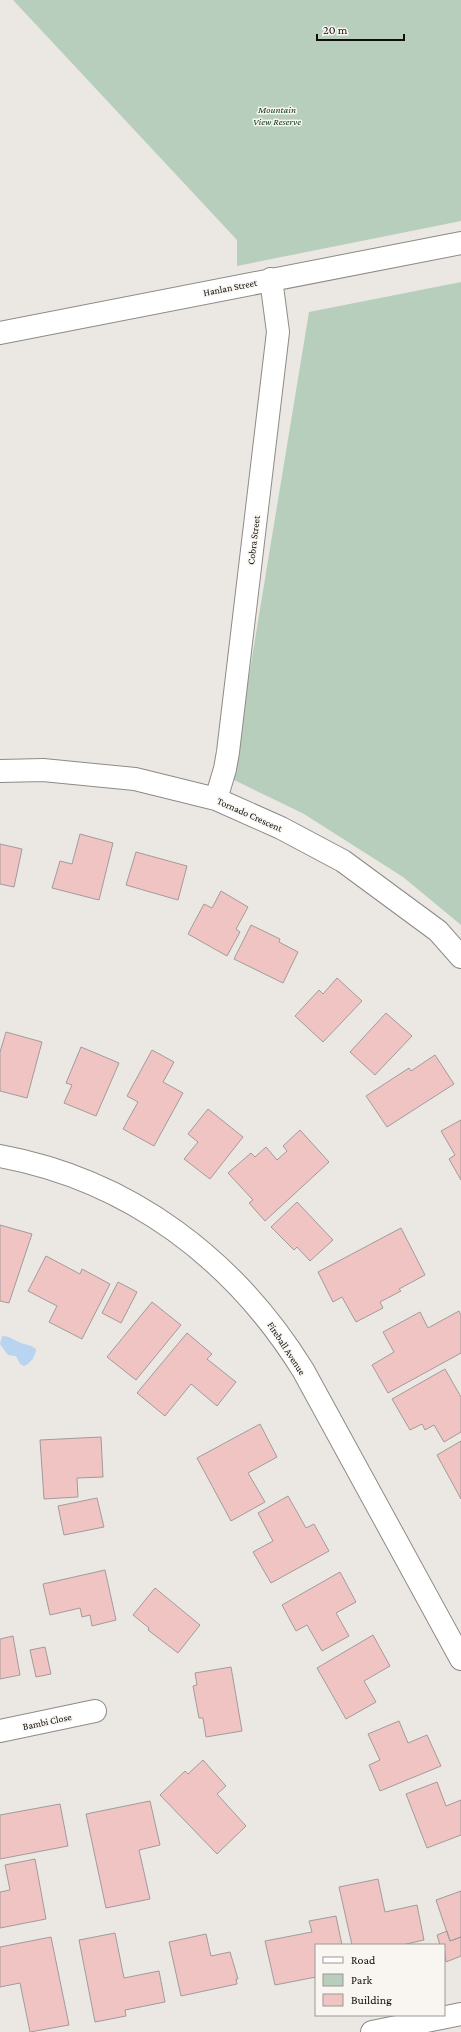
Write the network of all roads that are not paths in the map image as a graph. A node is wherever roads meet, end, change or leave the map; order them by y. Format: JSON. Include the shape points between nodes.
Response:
{"nodes":[{"id":1,"x":461,"y":243,"type":"edge"},
{"id":2,"x":272,"y":279,"type":"junction"},
{"id":3,"x":0,"y":333,"type":"edge"},
{"id":4,"x":0,"y":771,"type":"edge"},
{"id":5,"x":216,"y":799,"type":"junction"},
{"id":6,"x":461,"y":957,"type":"edge"},
{"id":7,"x":0,"y":1156,"type":"edge"},
{"id":8,"x":461,"y":1659,"type":"edge"},
{"id":9,"x":95,"y":1711,"type":"dead end"},
{"id":10,"x":0,"y":1731,"type":"edge"},
{"id":11,"x":461,"y":2014,"type":"edge"},
{"id":12,"x":372,"y":2032,"type":"edge"}],
"edges":[{"from":1,"to":2,"type":"street","name":"Hanlan Street"},
{"from":2,"to":3,"type":"street","name":"Hanlan Street"},
{"from":2,"to":5,"type":"street","name":"Cobra Street","via":[[278,332],[226,769]]},
{"from":4,"to":5,"type":"street","name":"Tornado Crescent","via":[[43,770],[135,779]]},
{"from":5,"to":6,"type":"street","name":"Tornado Crescent","via":[[281,828],[344,861],[438,931]]},
{"from":7,"to":8,"type":"street","name":"Fireball Avenue","via":[[72,1175],[136,1205],[161,1220],[211,1259],[257,1306],[303,1370]]},
{"from":9,"to":10,"type":"street","name":"Bambi Close"},
{"from":11,"to":12,"type":"street"}]}
